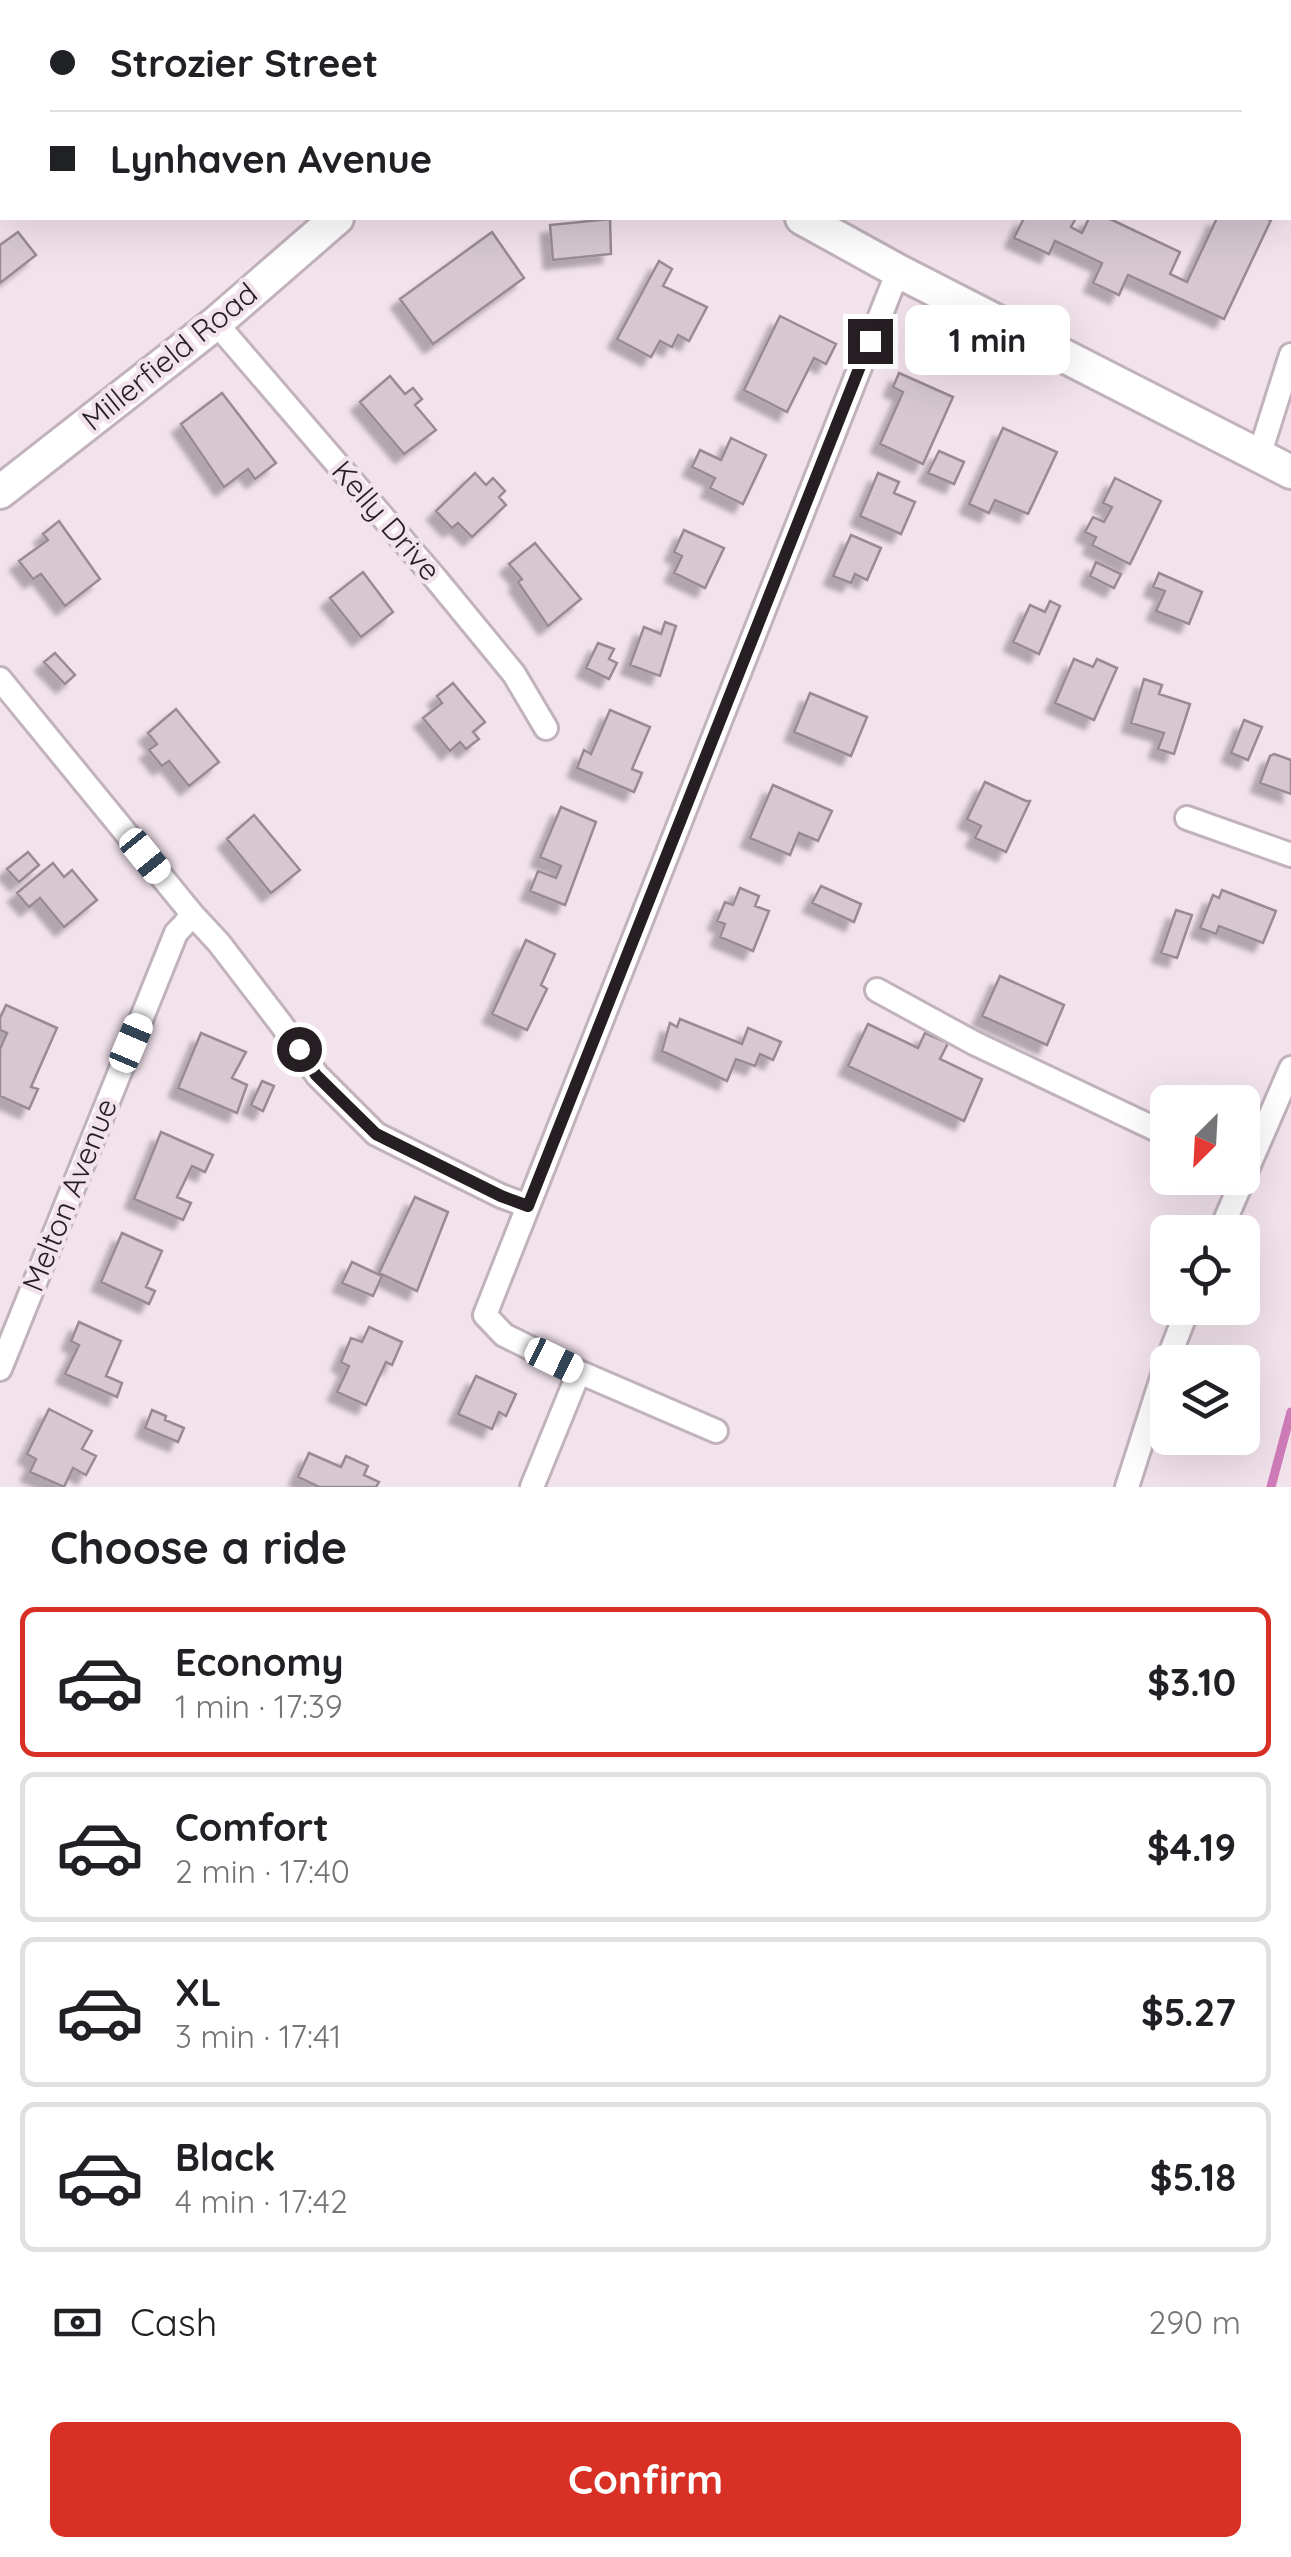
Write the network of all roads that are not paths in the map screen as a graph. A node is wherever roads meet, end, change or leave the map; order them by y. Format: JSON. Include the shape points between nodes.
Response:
{"nodes":[{"id":1,"x":334,"y":220,"type":"edge"},
{"id":2,"x":806,"y":220,"type":"edge"},
{"id":3,"x":898,"y":271,"type":"junction"},
{"id":4,"x":216,"y":323,"type":"junction"},
{"id":5,"x":1291,"y":355,"type":"edge"},
{"id":6,"x":1259,"y":456,"type":"junction"},
{"id":7,"x":1291,"y":472,"type":"edge"},
{"id":8,"x":0,"y":492,"type":"edge"},
{"id":9,"x":0,"y":679,"type":"edge"},
{"id":10,"x":546,"y":728,"type":"dead end"},
{"id":11,"x":1187,"y":818,"type":"dead end"},
{"id":12,"x":1291,"y":855,"type":"edge"},
{"id":13,"x":193,"y":915,"type":"junction"},
{"id":14,"x":877,"y":990,"type":"dead end"},
{"id":15,"x":1291,"y":1068,"type":"edge"},
{"id":16,"x":1150,"y":1126,"type":"edge"},
{"id":17,"x":1260,"y":1136,"type":"edge"},
{"id":18,"x":528,"y":1206,"type":"junction"},
{"id":19,"x":1181,"y":1325,"type":"edge"},
{"id":20,"x":0,"y":1368,"type":"edge"},
{"id":21,"x":580,"y":1372,"type":"junction"},
{"id":22,"x":716,"y":1431,"type":"dead end"},
{"id":23,"x":532,"y":1487,"type":"edge"},
{"id":24,"x":1127,"y":1487,"type":"edge"}],
"edges":[{"from":1,"to":4,"type":"street","name":"Millerfield Road"},
{"from":2,"to":3,"type":"street"},
{"from":3,"to":6,"type":"street"},
{"from":3,"to":18,"type":"street"},
{"from":4,"to":8,"type":"street","name":"Millerfield Road"},
{"from":4,"to":10,"type":"street","name":"Kelly Drive","via":[[503,660]]},
{"from":5,"to":6,"type":"street"},
{"from":6,"to":7,"type":"street"},
{"from":9,"to":13,"type":"street"},
{"from":11,"to":12,"type":"street"},
{"from":13,"to":18,"type":"street","via":[[316,1075],[376,1134]]},
{"from":13,"to":20,"type":"street","name":"Melton Avenue","via":[[176,933]]},
{"from":14,"to":16,"type":"street"},
{"from":15,"to":17,"type":"street"},
{"from":18,"to":21,"type":"street","via":[[484,1315],[504,1335]]},
{"from":19,"to":24,"type":"street"},
{"from":21,"to":22,"type":"street"},
{"from":21,"to":23,"type":"street"}]}
